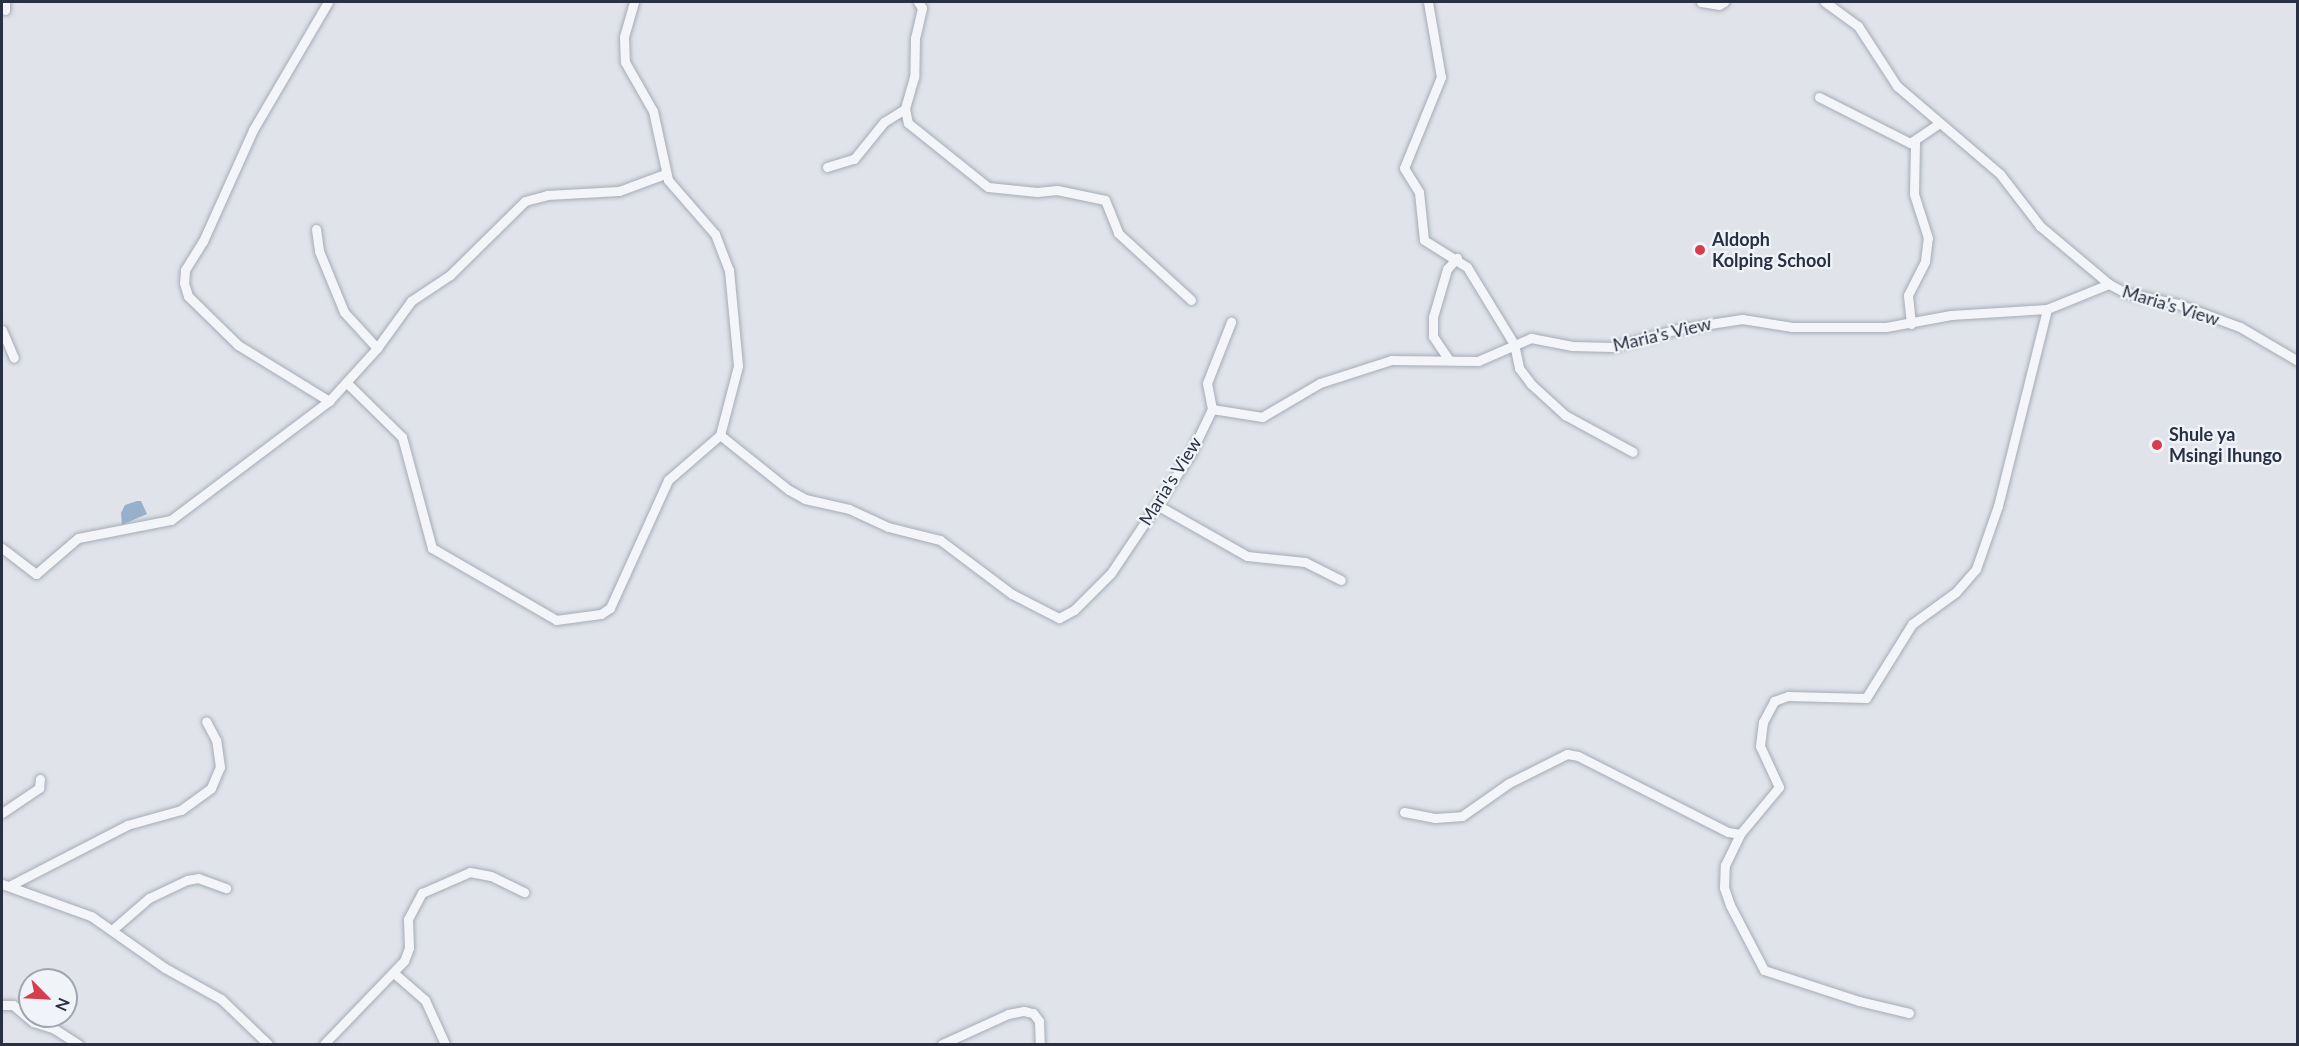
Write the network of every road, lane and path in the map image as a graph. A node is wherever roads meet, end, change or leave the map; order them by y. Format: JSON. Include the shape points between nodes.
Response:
{"nodes":[{"id":1,"x":328,"y":2,"type":"edge"},
{"id":2,"x":634,"y":2,"type":"edge"},
{"id":3,"x":918,"y":2,"type":"edge"},
{"id":4,"x":1428,"y":2,"type":"edge"},
{"id":5,"x":1701,"y":2,"type":"edge"},
{"id":6,"x":1725,"y":2,"type":"edge"},
{"id":7,"x":1825,"y":2,"type":"edge"},
{"id":8,"x":1819,"y":97,"type":"dead end"},
{"id":9,"x":905,"y":109,"type":"junction"},
{"id":10,"x":1940,"y":123,"type":"junction"},
{"id":11,"x":1915,"y":143,"type":"junction"},
{"id":12,"x":827,"y":166,"type":"dead end"},
{"id":13,"x":665,"y":174,"type":"junction"},
{"id":14,"x":316,"y":229,"type":"dead end"},
{"id":15,"x":1456,"y":258,"type":"junction"},
{"id":16,"x":2109,"y":284,"type":"junction"},
{"id":17,"x":1191,"y":300,"type":"dead end"},
{"id":18,"x":2047,"y":309,"type":"junction"},
{"id":19,"x":1231,"y":322,"type":"dead end"},
{"id":20,"x":1911,"y":324,"type":"junction"},
{"id":21,"x":2,"y":330,"type":"edge"},
{"id":22,"x":1514,"y":344,"type":"junction"},
{"id":23,"x":377,"y":348,"type":"junction"},
{"id":24,"x":14,"y":358,"type":"dead end"},
{"id":25,"x":1449,"y":360,"type":"junction"},
{"id":26,"x":2298,"y":361,"type":"edge"},
{"id":27,"x":347,"y":383,"type":"junction"},
{"id":28,"x":329,"y":401,"type":"junction"},
{"id":29,"x":1212,"y":409,"type":"junction"},
{"id":30,"x":720,"y":435,"type":"junction"},
{"id":31,"x":1633,"y":452,"type":"dead end"},
{"id":32,"x":1157,"y":505,"type":"junction"},
{"id":33,"x":2,"y":548,"type":"edge"},
{"id":34,"x":1341,"y":580,"type":"dead end"},
{"id":35,"x":206,"y":721,"type":"dead end"},
{"id":36,"x":40,"y":779,"type":"dead end"},
{"id":37,"x":1404,"y":812,"type":"dead end"},
{"id":38,"x":2,"y":813,"type":"edge"},
{"id":39,"x":1740,"y":834,"type":"junction"},
{"id":40,"x":4,"y":887,"type":"edge"},
{"id":41,"x":226,"y":888,"type":"dead end"},
{"id":42,"x":524,"y":892,"type":"dead end"},
{"id":43,"x":112,"y":930,"type":"junction"},
{"id":44,"x":395,"y":974,"type":"junction"},
{"id":45,"x":2,"y":1005,"type":"edge"},
{"id":46,"x":1909,"y":1013,"type":"dead end"},
{"id":47,"x":78,"y":1044,"type":"edge"},
{"id":48,"x":268,"y":1044,"type":"edge"},
{"id":49,"x":324,"y":1044,"type":"edge"},
{"id":50,"x":445,"y":1044,"type":"edge"},
{"id":51,"x":942,"y":1044,"type":"edge"},
{"id":52,"x":1040,"y":1044,"type":"edge"}],
"edges":[{"from":1,"to":28,"type":"street","via":[[253,130],[203,241],[185,270],[183,283],[188,296],[237,345]]},
{"from":2,"to":13,"type":"street","via":[[624,37],[625,62],[653,111]]},
{"from":3,"to":9,"type":"street","via":[[922,8],[915,38],[914,77]]},
{"from":4,"to":15,"type":"street","via":[[1442,77],[1404,168],[1419,192],[1424,240]]},
{"from":5,"to":6,"type":"street"},
{"from":7,"to":10,"type":"street","via":[[1858,26],[1897,86]]},
{"from":8,"to":11,"type":"street","via":[[1879,130]]},
{"from":9,"to":12,"type":"street","via":[[884,122],[854,159]]},
{"from":9,"to":17,"type":"street","via":[[908,123],[988,187],[1057,190],[1105,200],[1118,232]]},
{"from":10,"to":11,"type":"street"},
{"from":10,"to":16,"type":"street","via":[[2000,174],[2040,226]]},
{"from":11,"to":20,"type":"street","via":[[1914,194],[1928,238],[1925,261],[1908,295]]},
{"from":13,"to":23,"type":"street","via":[[619,191],[547,195],[525,201],[450,275],[411,301]]},
{"from":13,"to":30,"type":"street","via":[[716,234],[729,270],[738,366]]},
{"from":14,"to":23,"type":"street","via":[[319,250],[344,312]]},
{"from":15,"to":22,"type":"street","via":[[1467,267]]},
{"from":15,"to":25,"type":"street","via":[[1447,268],[1433,317],[1433,336]]},
{"from":16,"to":18,"type":"street","name":"Maria's View"},
{"from":16,"to":26,"type":"street","name":"Maria's View","via":[[2126,293],[2178,304],[2240,327]]},
{"from":18,"to":20,"type":"street","name":"Maria's View","via":[[1951,315]]},
{"from":18,"to":39,"type":"street","via":[[1998,506],[1976,569],[1956,592],[1912,624],[1870,696],[1861,700],[1788,696],[1774,701],[1763,722],[1760,746],[1779,787]]},
{"from":19,"to":29,"type":"street","via":[[1207,383]]},
{"from":20,"to":22,"type":"street","name":"Maria's View","via":[[1812,327],[1722,320],[1612,347],[1572,346],[1531,338]]},
{"from":21,"to":24,"type":"street"},
{"from":22,"to":25,"type":"street","name":"Maria's View","via":[[1490,358]]},
{"from":22,"to":31,"type":"street","via":[[1522,376],[1544,396],[1565,415]]},
{"from":23,"to":27,"type":"street"},
{"from":25,"to":29,"type":"street","name":"Maria's View","via":[[1390,360],[1320,383],[1262,417]]},
{"from":27,"to":28,"type":"street"},
{"from":27,"to":30,"type":"street","via":[[402,436],[432,549],[556,620],[601,614],[610,608],[668,480]]},
{"from":28,"to":33,"type":"street","via":[[171,520],[78,538],[36,574]]},
{"from":29,"to":32,"type":"street","name":"Maria's View","via":[[1190,455]]},
{"from":30,"to":32,"type":"street","name":"Maria's View","via":[[805,499],[849,509],[888,527],[940,540],[1012,594],[1059,618],[1074,610],[1111,573]]},
{"from":32,"to":34,"type":"street","via":[[1247,556],[1305,562]]},
{"from":35,"to":40,"type":"street","via":[[220,760],[220,772],[211,788],[181,810],[127,825]]},
{"from":36,"to":38,"type":"street","via":[[39,788]]},
{"from":37,"to":39,"type":"street","via":[[1435,818],[1462,816],[1509,783],[1567,754],[1587,760],[1728,832]]},
{"from":39,"to":46,"type":"street","via":[[1725,865],[1724,888],[1764,970]]},
{"from":40,"to":43,"type":"street","via":[[91,916]]},
{"from":41,"to":43,"type":"street","via":[[198,878],[187,880],[149,898]]},
{"from":42,"to":44,"type":"street","via":[[500,879],[470,872],[422,893],[408,919],[408,953]]},
{"from":43,"to":48,"type":"street","via":[[165,968],[221,999]]},
{"from":44,"to":49,"type":"street"},
{"from":44,"to":50,"type":"street","via":[[425,1000]]},
{"from":45,"to":47,"type":"street","via":[[13,1005],[33,1022],[53,1028]]},
{"from":51,"to":52,"type":"street","via":[[1024,1011],[1033,1013],[1039,1021]]}]}
